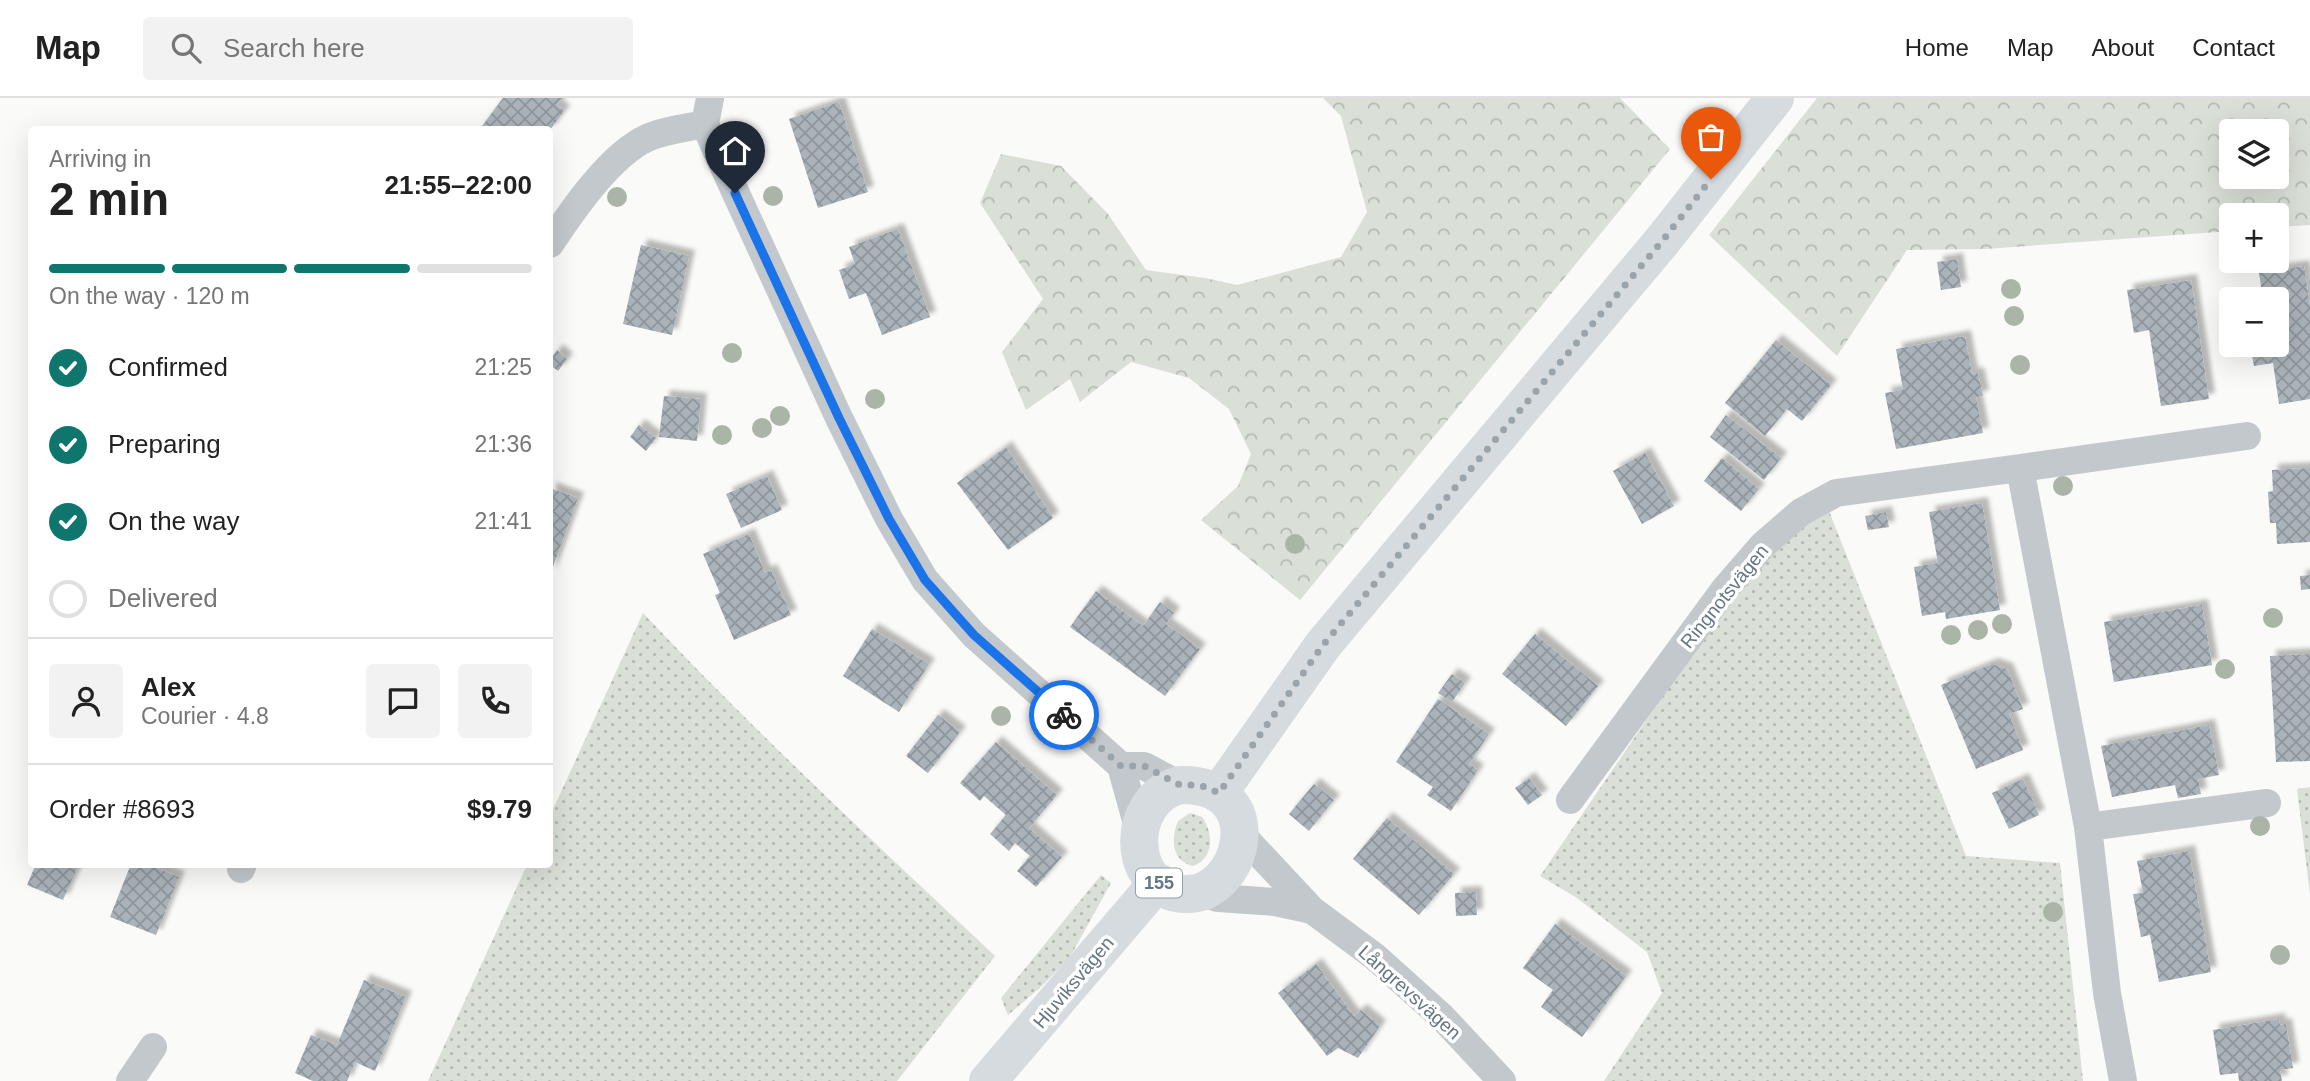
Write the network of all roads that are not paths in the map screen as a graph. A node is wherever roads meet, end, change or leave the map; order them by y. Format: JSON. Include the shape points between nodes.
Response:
{"nodes":[{"id":1,"x":1776,"y":98,"type":"edge"},
{"id":2,"x":707,"y":111,"type":"edge"},
{"id":3,"x":553,"y":240,"type":"edge"},
{"id":4,"x":2248,"y":436,"type":"dead end"},
{"id":5,"x":2020,"y":468,"type":"junction"},
{"id":6,"x":1121,"y":766,"type":"junction"},
{"id":7,"x":1180,"y":785,"type":"junction"},
{"id":8,"x":1219,"y":793,"type":"junction"},
{"id":9,"x":1570,"y":800,"type":"dead end"},
{"id":10,"x":2267,"y":803,"type":"dead end"},
{"id":11,"x":2088,"y":827,"type":"junction"},
{"id":12,"x":1139,"y":831,"type":"junction"},
{"id":13,"x":1240,"y":833,"type":"junction"},
{"id":14,"x":1158,"y":882,"type":"junction"},
{"id":15,"x":1198,"y":892,"type":"junction"},
{"id":16,"x":1312,"y":910,"type":"junction"},
{"id":17,"x":153,"y":1047,"type":"dead end"},
{"id":18,"x":130,"y":1081,"type":"edge"},
{"id":19,"x":988,"y":1081,"type":"edge"},
{"id":20,"x":1502,"y":1081,"type":"edge"},
{"id":21,"x":2123,"y":1081,"type":"edge"}],
"edges":[{"from":1,"to":8,"type":"main road","via":[[1663,240],[1323,645]]},
{"from":2,"to":3,"type":"street","via":[[628,150],[586,191]]},
{"from":2,"to":6,"type":"street","via":[[822,384],[925,580],[974,635]]},
{"from":4,"to":5,"type":"street","name":"Ringnotsvägen"},
{"from":5,"to":9,"type":"street","name":"Ringnotsvägen","via":[[1836,493],[1801,512],[1763,545],[1724,590]]},
{"from":5,"to":11,"type":"street"},
{"from":6,"to":7,"type":"street","via":[[1144,766]]},
{"from":6,"to":12,"type":"street"},
{"from":7,"to":8,"type":"main road","via":[[1200,785]]},
{"from":7,"to":12,"type":"main road","via":[[1153,801]]},
{"from":8,"to":13,"type":"main road","via":[[1238,817]]},
{"from":10,"to":11,"type":"street"},
{"from":11,"to":21,"type":"street","via":[[2107,993]]},
{"from":12,"to":14,"type":"main road","number":"155","via":[[1140,859]]},
{"from":13,"to":15,"type":"main road","number":"155","via":[[1233,863],[1212,886]]},
{"from":13,"to":16,"type":"street","name":"Långrevsvägen"},
{"from":14,"to":15,"type":"main road","number":"155","via":[[1183,894]]},
{"from":14,"to":19,"type":"main road","name":"Hjuviksvägen","number":"155"},
{"from":15,"to":16,"type":"street","name":"Långrevsvägen"},
{"from":16,"to":20,"type":"street","name":"Långrevsvägen","via":[[1374,956],[1437,1012]]},
{"from":17,"to":18,"type":"street"}]}
